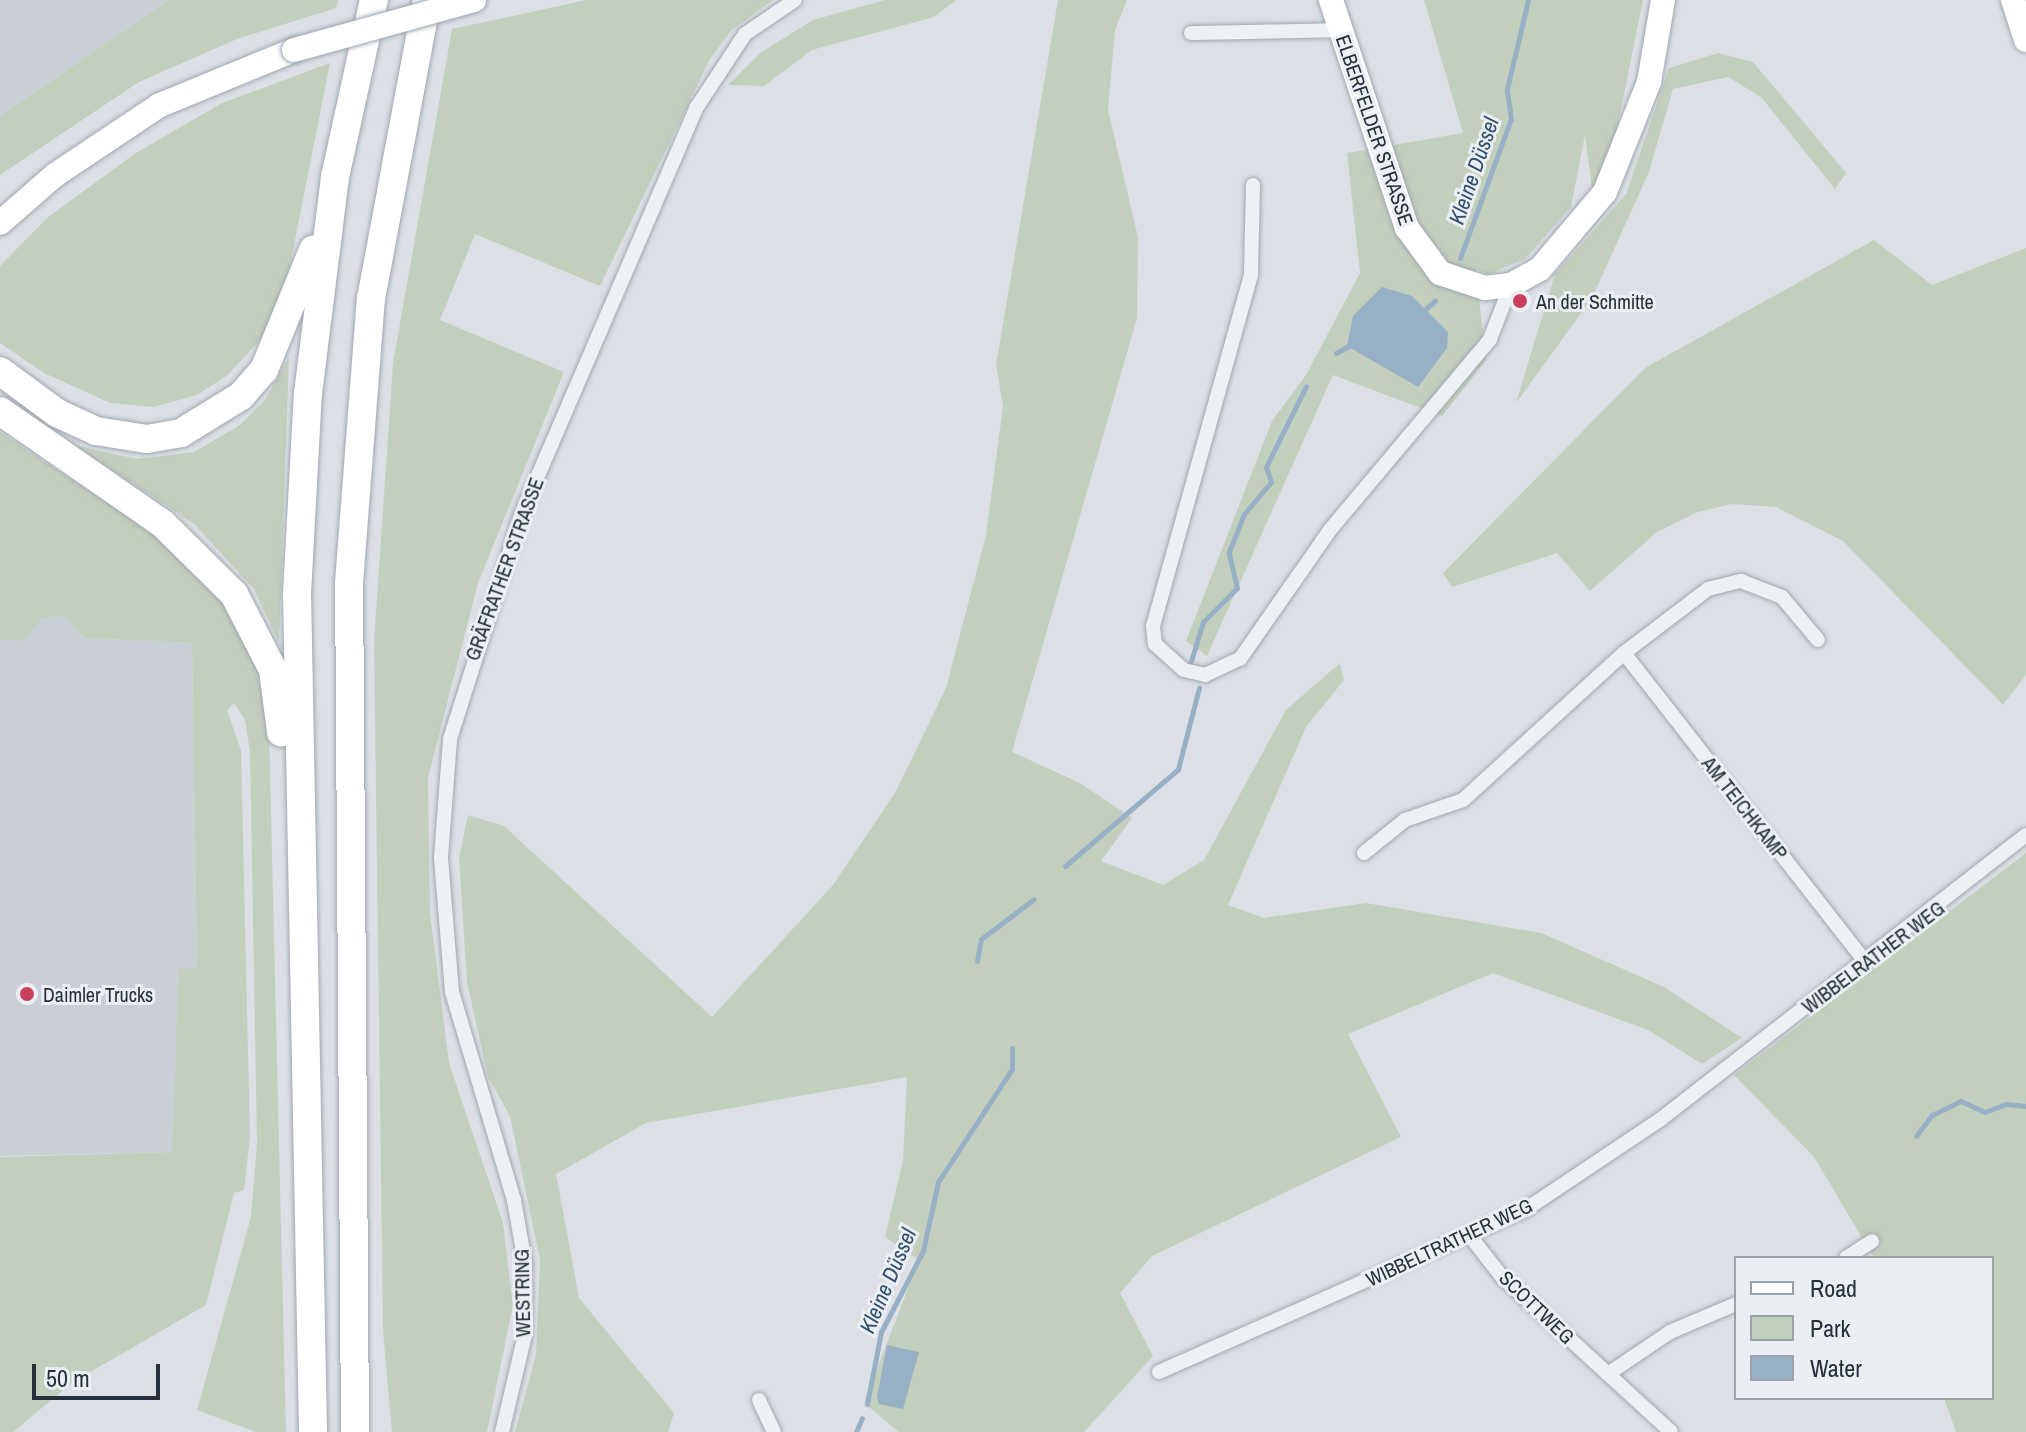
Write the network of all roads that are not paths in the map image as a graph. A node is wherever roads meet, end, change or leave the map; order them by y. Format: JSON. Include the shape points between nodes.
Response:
{"nodes":[{"id":1,"x":374,"y":0,"type":"edge"},
{"id":2,"x":427,"y":0,"type":"edge"},
{"id":3,"x":474,"y":0,"type":"edge"},
{"id":4,"x":795,"y":0,"type":"edge"},
{"id":5,"x":1331,"y":0,"type":"edge"},
{"id":6,"x":1663,"y":0,"type":"edge"},
{"id":7,"x":2013,"y":0,"type":"edge"},
{"id":8,"x":1341,"y":30,"type":"junction"},
{"id":9,"x":1191,"y":33,"type":"dead end"},
{"id":10,"x":2026,"y":40,"type":"edge"},
{"id":11,"x":335,"y":177,"type":"junction"},
{"id":12,"x":1253,"y":185,"type":"dead end"},
{"id":13,"x":0,"y":223,"type":"edge"},
{"id":14,"x":1511,"y":285,"type":"junction"},
{"id":15,"x":1,"y":371,"type":"edge"},
{"id":16,"x":0,"y":411,"type":"edge"},
{"id":17,"x":1818,"y":640,"type":"dead end"},
{"id":18,"x":1624,"y":653,"type":"junction"},
{"id":19,"x":2026,"y":835,"type":"edge"},
{"id":20,"x":1364,"y":853,"type":"dead end"},
{"id":21,"x":299,"y":892,"type":"junction"},
{"id":22,"x":1866,"y":963,"type":"junction"},
{"id":23,"x":1717,"y":1075,"type":"joint"},
{"id":24,"x":514,"y":1200,"type":"joint"},
{"id":25,"x":1470,"y":1236,"type":"junction"},
{"id":26,"x":1872,"y":1241,"type":"dead end"},
{"id":27,"x":1849,"y":1256,"type":"edge"},
{"id":28,"x":1734,"y":1305,"type":"edge"},
{"id":29,"x":1159,"y":1372,"type":"dead end"},
{"id":30,"x":1608,"y":1374,"type":"junction"},
{"id":31,"x":759,"y":1400,"type":"dead end"},
{"id":32,"x":313,"y":1432,"type":"edge"},
{"id":33,"x":355,"y":1432,"type":"edge"},
{"id":34,"x":502,"y":1432,"type":"edge"},
{"id":35,"x":774,"y":1432,"type":"edge"},
{"id":36,"x":1671,"y":1432,"type":"edge"}],
"edges":[{"from":1,"to":11,"type":"highway"},
{"from":2,"to":33,"type":"highway","via":[[371,299],[349,568]]},
{"from":3,"to":13,"type":"main road","bridge":true,"via":[[294,50],[160,105],[55,175]]},
{"from":4,"to":24,"type":"street","name":"GRÄFRATHER STRASSE","via":[[745,34],[697,107],[521,515],[464,682],[445,786],[442,919],[452,992]]},
{"from":5,"to":8,"type":"main road","name":"ELBERFELDER STRASSE"},
{"from":6,"to":14,"type":"main road","via":[[1649,82],[1619,165],[1588,218],[1540,269]]},
{"from":7,"to":10,"type":"main road"},
{"from":8,"to":9,"type":"street"},
{"from":8,"to":14,"type":"main road","name":"ELBERFELDER STRASSE","via":[[1407,228],[1423,255],[1464,284]]},
{"from":11,"to":15,"type":"highway","via":[[279,344],[241,396],[212,417],[147,439],[96,431],[57,413]]},
{"from":11,"to":21,"type":"highway","via":[[308,394],[297,594]]},
{"from":12,"to":14,"type":"street","via":[[1251,275],[1153,626],[1155,644],[1184,670],[1205,675],[1240,659],[1330,530],[1490,339]]},
{"from":16,"to":21,"type":"highway","via":[[162,523],[234,594],[258,632],[280,707]]},
{"from":17,"to":18,"type":"street","via":[[1782,597],[1741,581],[1708,589]]},
{"from":18,"to":20,"type":"street","via":[[1463,800],[1405,820]]},
{"from":18,"to":22,"type":"street","name":"AM TEICHKAMP"},
{"from":19,"to":22,"type":"street","name":"WIBBELRATHER WEG"},
{"from":21,"to":32,"type":"highway"},
{"from":22,"to":23,"type":"street","name":"WIBBELRATHER WEG"},
{"from":23,"to":25,"type":"street","name":"WIBBELTRATHER WEG","via":[[1611,1156]]},
{"from":24,"to":34,"type":"street","name":"WESTRING","via":[[525,1263],[525,1335]]},
{"from":25,"to":29,"type":"street","name":"WIBBELTRATHER WEG"},
{"from":25,"to":30,"type":"street","name":"SCOTTWEG","via":[[1502,1277]]},
{"from":26,"to":27,"type":"street"},
{"from":28,"to":30,"type":"street","via":[[1670,1332]]},
{"from":30,"to":36,"type":"street","name":"SCOTTWEG"},
{"from":31,"to":35,"type":"street"}]}
